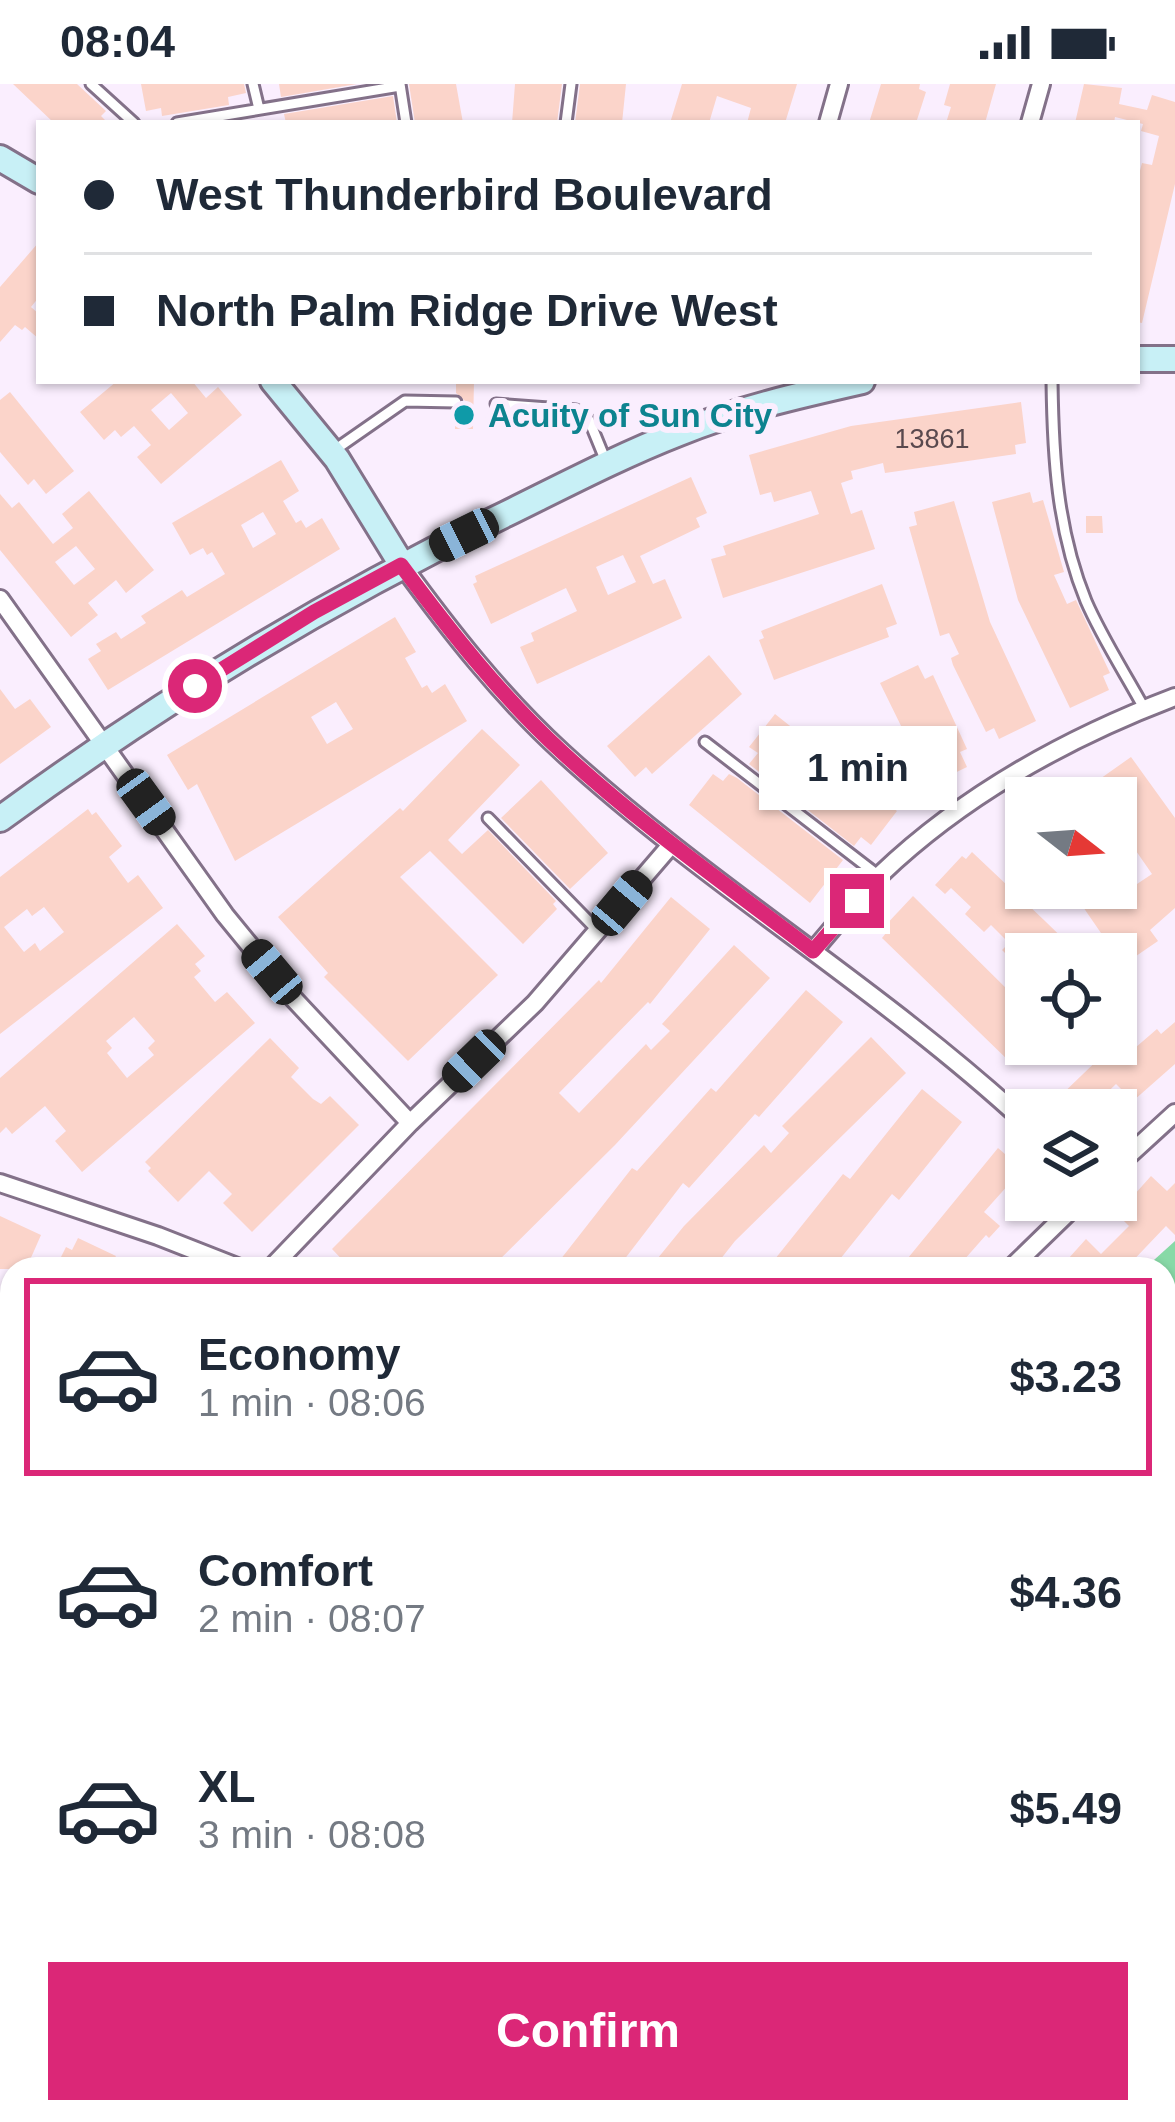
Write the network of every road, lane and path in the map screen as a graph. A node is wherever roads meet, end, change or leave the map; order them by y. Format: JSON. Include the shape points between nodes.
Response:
{"nodes":[{"id":1,"x":91,"y":84,"type":"edge"},
{"id":2,"x":253,"y":84,"type":"edge"},
{"id":3,"x":571,"y":84,"type":"edge"},
{"id":4,"x":839,"y":84,"type":"edge"},
{"id":5,"x":1041,"y":84,"type":"edge"},
{"id":6,"x":400,"y":85,"type":"edge"},
{"id":7,"x":259,"y":110,"type":"junction"},
{"id":8,"x":131,"y":120,"type":"edge"},
{"id":9,"x":196,"y":120,"type":"edge"},
{"id":10,"x":406,"y":120,"type":"edge"},
{"id":11,"x":566,"y":120,"type":"edge"},
{"id":12,"x":829,"y":120,"type":"edge"},
{"id":13,"x":1031,"y":120,"type":"edge"},
{"id":14,"x":0,"y":158,"type":"edge"},
{"id":15,"x":36,"y":180,"type":"edge"},
{"id":16,"x":1140,"y":359,"type":"edge"},
{"id":17,"x":1175,"y":359,"type":"edge"},
{"id":18,"x":275,"y":384,"type":"edge"},
{"id":19,"x":835,"y":384,"type":"edge"},
{"id":20,"x":1052,"y":384,"type":"edge"},
{"id":21,"x":782,"y":390,"type":"edge"},
{"id":22,"x":456,"y":402,"type":"dead end"},
{"id":23,"x":496,"y":404,"type":"dead end"},
{"id":24,"x":332,"y":453,"type":"junction"},
{"id":25,"x":608,"y":465,"type":"junction"},
{"id":26,"x":401,"y":565,"type":"junction"},
{"id":27,"x":0,"y":599,"type":"edge"},
{"id":28,"x":1175,"y":697,"type":"edge"},
{"id":29,"x":1144,"y":708,"type":"junction"},
{"id":30,"x":705,"y":742,"type":"dead end"},
{"id":31,"x":104,"y":746,"type":"junction"},
{"id":32,"x":488,"y":818,"type":"dead end"},
{"id":33,"x":0,"y":819,"type":"edge"},
{"id":34,"x":671,"y":845,"type":"junction"},
{"id":35,"x":879,"y":876,"type":"junction"},
{"id":36,"x":598,"y":931,"type":"junction"},
{"id":37,"x":813,"y":951,"type":"junction"},
{"id":38,"x":1005,"y":1104,"type":"edge"},
{"id":39,"x":1175,"y":1113,"type":"edge"},
{"id":40,"x":410,"y":1123,"type":"junction"},
{"id":41,"x":1137,"y":1148,"type":"edge"},
{"id":42,"x":0,"y":1184,"type":"edge"},
{"id":43,"x":1059,"y":1221,"type":"edge"},
{"id":44,"x":201,"y":1257,"type":"edge"},
{"id":45,"x":282,"y":1257,"type":"edge"},
{"id":46,"x":1022,"y":1257,"type":"edge"}],
"edges":[{"from":1,"to":8,"type":"lane"},
{"from":2,"to":7,"type":"lane"},
{"from":3,"to":11,"type":"lane"},
{"from":4,"to":12,"type":"street"},
{"from":5,"to":13,"type":"street"},
{"from":6,"to":7,"type":"lane"},
{"from":6,"to":10,"type":"lane"},
{"from":7,"to":9,"type":"lane"},
{"from":14,"to":15,"type":"street"},
{"from":16,"to":17,"type":"street"},
{"from":18,"to":24,"type":"street"},
{"from":19,"to":21,"type":"street"},
{"from":20,"to":29,"type":"lane","via":[[1063,529],[1087,602]]},
{"from":21,"to":25,"type":"street"},
{"from":22,"to":24,"type":"lane","via":[[405,401]]},
{"from":23,"to":25,"type":"lane","via":[[576,410],[589,420]]},
{"from":24,"to":26,"type":"street"},
{"from":25,"to":26,"type":"street"},
{"from":26,"to":31,"type":"street"},
{"from":26,"to":34,"type":"street","via":[[530,721]]},
{"from":27,"to":31,"type":"street"},
{"from":28,"to":29,"type":"street"},
{"from":29,"to":35,"type":"street","via":[[1016,772]]},
{"from":30,"to":35,"type":"lane"},
{"from":31,"to":33,"type":"street"},
{"from":31,"to":40,"type":"street","via":[[225,915]]},
{"from":32,"to":36,"type":"lane"},
{"from":34,"to":36,"type":"street"},
{"from":34,"to":37,"type":"street"},
{"from":35,"to":37,"type":"street"},
{"from":36,"to":40,"type":"street"},
{"from":37,"to":38,"type":"street"},
{"from":39,"to":41,"type":"street"},
{"from":40,"to":45,"type":"street"},
{"from":42,"to":44,"type":"street"},
{"from":43,"to":46,"type":"street"}]}
